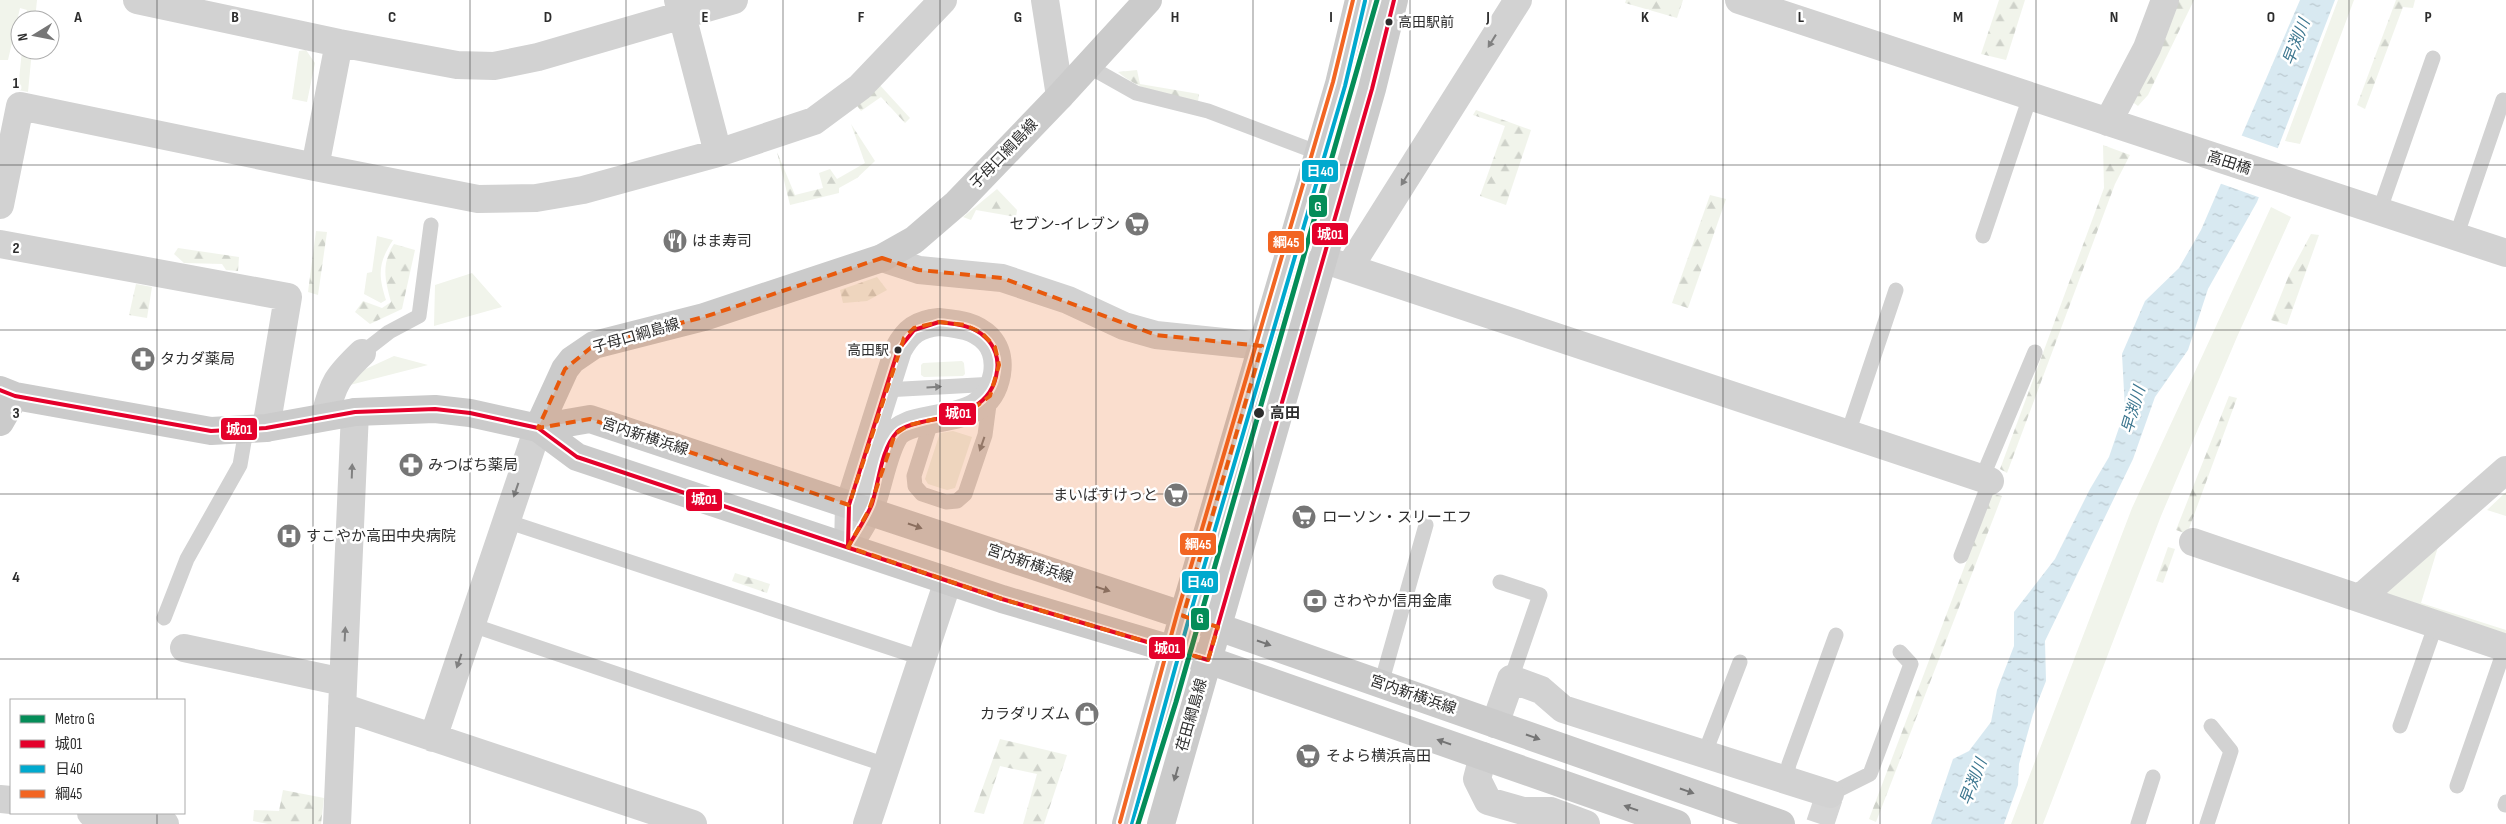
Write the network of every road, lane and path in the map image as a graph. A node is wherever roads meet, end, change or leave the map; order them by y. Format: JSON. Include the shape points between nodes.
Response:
{"nodes":[{"id":1,"x":137,"y":0,"type":"edge"},
{"id":2,"x":734,"y":0,"type":"edge"},
{"id":3,"x":943,"y":0,"type":"edge"},
{"id":4,"x":1045,"y":0,"type":"edge"},
{"id":5,"x":1148,"y":0,"type":"edge"},
{"id":6,"x":1359,"y":0,"type":"edge"},
{"id":7,"x":1394,"y":0,"type":"edge"},
{"id":8,"x":1518,"y":0,"type":"edge"},
{"id":9,"x":1739,"y":0,"type":"edge"},
{"id":10,"x":2165,"y":0,"type":"edge"},
{"id":11,"x":680,"y":8,"type":"edge"},
{"id":12,"x":339,"y":43,"type":"junction"},
{"id":13,"x":2433,"y":58,"type":"dead end"},
{"id":14,"x":1088,"y":66,"type":"junction"},
{"id":15,"x":1060,"y":96,"type":"junction"},
{"id":16,"x":2030,"y":97,"type":"junction"},
{"id":17,"x":2502,"y":100,"type":"dead end"},
{"id":18,"x":2108,"y":122,"type":"junction"},
{"id":19,"x":718,"y":153,"type":"junction"},
{"id":20,"x":1319,"y":153,"type":"junction"},
{"id":21,"x":315,"y":167,"type":"junction"},
{"id":22,"x":0,"y":206,"type":"edge"},
{"id":23,"x":2379,"y":212,"type":"junction"},
{"id":24,"x":431,"y":225,"type":"dead end"},
{"id":25,"x":1983,"y":236,"type":"dead end"},
{"id":26,"x":2456,"y":237,"type":"junction"},
{"id":27,"x":0,"y":244,"type":"edge"},
{"id":28,"x":2506,"y":253,"type":"edge"},
{"id":29,"x":882,"y":258,"type":"junction"},
{"id":30,"x":1322,"y":259,"type":"junction"},
{"id":31,"x":1349,"y":268,"type":"junction"},
{"id":32,"x":1896,"y":290,"type":"dead end"},
{"id":33,"x":1262,"y":346,"type":"junction"},
{"id":34,"x":2034,"y":352,"type":"dead end"},
{"id":35,"x":362,"y":353,"type":"joint"},
{"id":36,"x":885,"y":390,"type":"junction"},
{"id":37,"x":993,"y":390,"type":"junction"},
{"id":38,"x":7,"y":393,"type":"edge"},
{"id":39,"x":355,"y":412,"type":"junction"},
{"id":40,"x":325,"y":416,"type":"junction"},
{"id":41,"x":928,"y":420,"type":"junction"},
{"id":42,"x":0,"y":422,"type":"edge"},
{"id":43,"x":538,"y":428,"type":"junction"},
{"id":44,"x":256,"y":429,"type":"junction"},
{"id":45,"x":1848,"y":433,"type":"junction"},
{"id":46,"x":2506,"y":470,"type":"edge"},
{"id":47,"x":1986,"y":479,"type":"junction"},
{"id":48,"x":859,"y":508,"type":"junction"},
{"id":49,"x":506,"y":521,"type":"junction"},
{"id":50,"x":1426,"y":525,"type":"dead end"},
{"id":51,"x":2192,"y":542,"type":"dead end"},
{"id":52,"x":848,"y":547,"type":"junction"},
{"id":53,"x":1961,"y":556,"type":"dead end"},
{"id":54,"x":948,"y":581,"type":"junction"},
{"id":55,"x":1500,"y":582,"type":"dead end"},
{"id":56,"x":2360,"y":598,"type":"junction"},
{"id":57,"x":1183,"y":616,"type":"junction"},
{"id":58,"x":164,"y":618,"type":"dead end"},
{"id":59,"x":2436,"y":624,"type":"junction"},
{"id":60,"x":472,"y":625,"type":"junction"},
{"id":61,"x":1218,"y":627,"type":"junction"},
{"id":62,"x":1836,"y":635,"type":"dead end"},
{"id":63,"x":184,"y":648,"type":"dead end"},
{"id":64,"x":2506,"y":648,"type":"edge"},
{"id":65,"x":1175,"y":650,"type":"junction"},
{"id":66,"x":1900,"y":652,"type":"dead end"},
{"id":67,"x":921,"y":658,"type":"junction"},
{"id":68,"x":1208,"y":660,"type":"junction"},
{"id":69,"x":1740,"y":662,"type":"dead end"},
{"id":70,"x":1511,"y":679,"type":"junction"},
{"id":71,"x":1381,"y":684,"type":"junction"},
{"id":72,"x":343,"y":695,"type":"junction"},
{"id":73,"x":1495,"y":724,"type":"junction"},
{"id":74,"x":2211,"y":726,"type":"dead end"},
{"id":75,"x":2400,"y":726,"type":"dead end"},
{"id":76,"x":433,"y":738,"type":"junction"},
{"id":77,"x":1704,"y":755,"type":"junction"},
{"id":78,"x":1483,"y":756,"type":"junction"},
{"id":79,"x":886,"y":766,"type":"junction"},
{"id":80,"x":2153,"y":777,"type":"dead end"},
{"id":81,"x":1785,"y":781,"type":"junction"},
{"id":82,"x":2456,"y":786,"type":"dead end"},
{"id":83,"x":1830,"y":794,"type":"joint"},
{"id":84,"x":98,"y":814,"type":"edge"},
{"id":85,"x":644,"y":816,"type":"edge"},
{"id":86,"x":165,"y":824,"type":"edge"},
{"id":87,"x":337,"y":824,"type":"edge"},
{"id":88,"x":693,"y":824,"type":"edge"},
{"id":89,"x":867,"y":824,"type":"edge"},
{"id":90,"x":1126,"y":824,"type":"edge"},
{"id":91,"x":1161,"y":824,"type":"edge"},
{"id":92,"x":1586,"y":824,"type":"edge"},
{"id":93,"x":1677,"y":824,"type":"edge"},
{"id":94,"x":1781,"y":824,"type":"edge"},
{"id":95,"x":2138,"y":824,"type":"edge"},
{"id":96,"x":2207,"y":824,"type":"edge"}],
"edges":[{"from":1,"to":12,"type":"street"},
{"from":2,"to":11,"type":"street"},
{"from":3,"to":19,"type":"street","via":[[860,87],[814,121]]},
{"from":4,"to":15,"type":"street"},
{"from":5,"to":14,"type":"main road","name":"子母口綱島線"},
{"from":6,"to":20,"type":"main road"},
{"from":7,"to":30,"type":"main road","name":"荏田綱島線","via":[[1372,89]]},
{"from":8,"to":31,"type":"street","one_way":true},
{"from":9,"to":16,"type":"street","name":"高田橋"},
{"from":10,"to":18,"type":"street","via":[[2148,48]]},
{"from":11,"to":12,"type":"street","via":[[538,56],[494,66],[457,65]]},
{"from":11,"to":19,"type":"street"},
{"from":12,"to":21,"type":"street"},
{"from":13,"to":23,"type":"lane"},
{"from":14,"to":15,"type":"main road","name":"子母口綱島線"},
{"from":14,"to":20,"type":"lane","via":[[1136,93],[1208,111]]},
{"from":15,"to":29,"type":"main road","name":"子母口綱島線","via":[[930,228]]},
{"from":16,"to":18,"type":"street","name":"高田橋"},
{"from":16,"to":25,"type":"lane"},
{"from":17,"to":26,"type":"lane"},
{"from":18,"to":23,"type":"street","name":"高田橋"},
{"from":19,"to":21,"type":"street","via":[[584,190],[536,198],[478,199]]},
{"from":20,"to":33,"type":"main road"},
{"from":21,"to":22,"type":"street","via":[[20,106]]},
{"from":23,"to":26,"type":"street","name":"高田橋"},
{"from":24,"to":35,"type":"lane","via":[[419,316],[389,332]]},
{"from":26,"to":28,"type":"street","name":"高田橋"},
{"from":27,"to":44,"type":"street","via":[[288,296]]},
{"from":29,"to":33,"type":"street","via":[[919,270],[1002,278],[1068,300],[1124,326],[1156,335]]},
{"from":29,"to":43,"type":"main road","name":"子母口綱島線","via":[[704,317],[594,345],[565,369]]},
{"from":30,"to":31,"type":"street"},
{"from":30,"to":61,"type":"main road","name":"荏田綱島線"},
{"from":31,"to":45,"type":"street"},
{"from":32,"to":45,"type":"lane"},
{"from":33,"to":57,"type":"main road"},
{"from":34,"to":47,"type":"lane"},
{"from":35,"to":40,"type":"street","via":[[332,386]]},
{"from":36,"to":37,"type":"lane","one_way":true},
{"from":36,"to":37,"type":"street","via":[[904,338],[914,328],[939,322],[965,325],[982,333],[994,347],[999,365]]},
{"from":36,"to":41,"type":"street"},
{"from":36,"to":48,"type":"street"},
{"from":37,"to":41,"type":"street","via":[[981,405],[970,411]]},
{"from":37,"to":41,"type":"lane","one_way":true,"via":[[985,435],[965,494],[957,501],[946,502],[922,494],[915,486],[914,476]]},
{"from":38,"to":42,"type":"main road"},
{"from":38,"to":44,"type":"main road","via":[[191,428],[212,431]]},
{"from":39,"to":40,"type":"main road"},
{"from":39,"to":43,"type":"main road","via":[[435,409],[488,416]]},
{"from":72,"to":39,"type":"street","one_way":true},
{"from":40,"to":44,"type":"main road"},
{"from":41,"to":48,"type":"street","via":[[904,427],[895,434]]},
{"from":43,"to":48,"type":"main road","name":"宮内新横浜線","one_way":true,"via":[[590,419]]},
{"from":43,"to":49,"type":"street","one_way":true},
{"from":43,"to":52,"type":"main road","via":[[578,457]]},
{"from":44,"to":58,"type":"lane","via":[[240,465],[187,559]]},
{"from":45,"to":47,"type":"street"},
{"from":46,"to":56,"type":"street"},
{"from":47,"to":53,"type":"lane"},
{"from":48,"to":52,"type":"street"},
{"from":48,"to":57,"type":"main road","name":"宮内新横浜線","one_way":true},
{"from":49,"to":60,"type":"street"},
{"from":49,"to":67,"type":"lane"},
{"from":50,"to":71,"type":"lane"},
{"from":51,"to":56,"type":"street"},
{"from":52,"to":54,"type":"main road"},
{"from":54,"to":65,"type":"main road"},
{"from":54,"to":67,"type":"street"},
{"from":55,"to":70,"type":"lane","via":[[1540,595]]},
{"from":56,"to":59,"type":"street"},
{"from":57,"to":61,"type":"main road","name":"宮内新横浜線"},
{"from":57,"to":65,"type":"main road"},
{"from":59,"to":64,"type":"street"},
{"from":59,"to":75,"type":"lane"},
{"from":60,"to":76,"type":"street","one_way":true},
{"from":60,"to":79,"type":"lane"},
{"from":61,"to":68,"type":"main road","name":"荏田綱島線"},
{"from":61,"to":71,"type":"main road","name":"宮内新横浜線","one_way":true},
{"from":62,"to":81,"type":"lane"},
{"from":63,"to":72,"type":"street"},
{"from":64,"to":82,"type":"lane"},
{"from":65,"to":68,"type":"main road"},
{"from":65,"to":90,"type":"main road"},
{"from":66,"to":83,"type":"lane","via":[[1911,664],[1870,774]]},
{"from":67,"to":79,"type":"street"},
{"from":78,"to":68,"type":"main road","one_way":true},
{"from":68,"to":91,"type":"main road","name":"荏田綱島線","one_way":true},
{"from":69,"to":77,"type":"lane"},
{"from":70,"to":73,"type":"street"},
{"from":70,"to":77,"type":"street","via":[[1540,690],[1563,709]]},
{"from":71,"to":73,"type":"main road","name":"宮内新横浜線"},
{"from":72,"to":76,"type":"street"},
{"from":72,"to":87,"type":"street"},
{"from":73,"to":94,"type":"main road","name":"宮内新横浜線","one_way":true},
{"from":74,"to":96,"type":"lane","via":[[2231,751]]},
{"from":76,"to":85,"type":"street"},
{"from":77,"to":81,"type":"street"},
{"from":78,"to":92,"type":"street","via":[[1477,779],[1488,801],[1523,812],[1551,811]]},
{"from":93,"to":78,"type":"main road","one_way":true},
{"from":79,"to":89,"type":"street"},
{"from":80,"to":95,"type":"lane"},
{"from":81,"to":83,"type":"street"},
{"from":84,"to":86,"type":"street"},
{"from":85,"to":88,"type":"street"}]}
